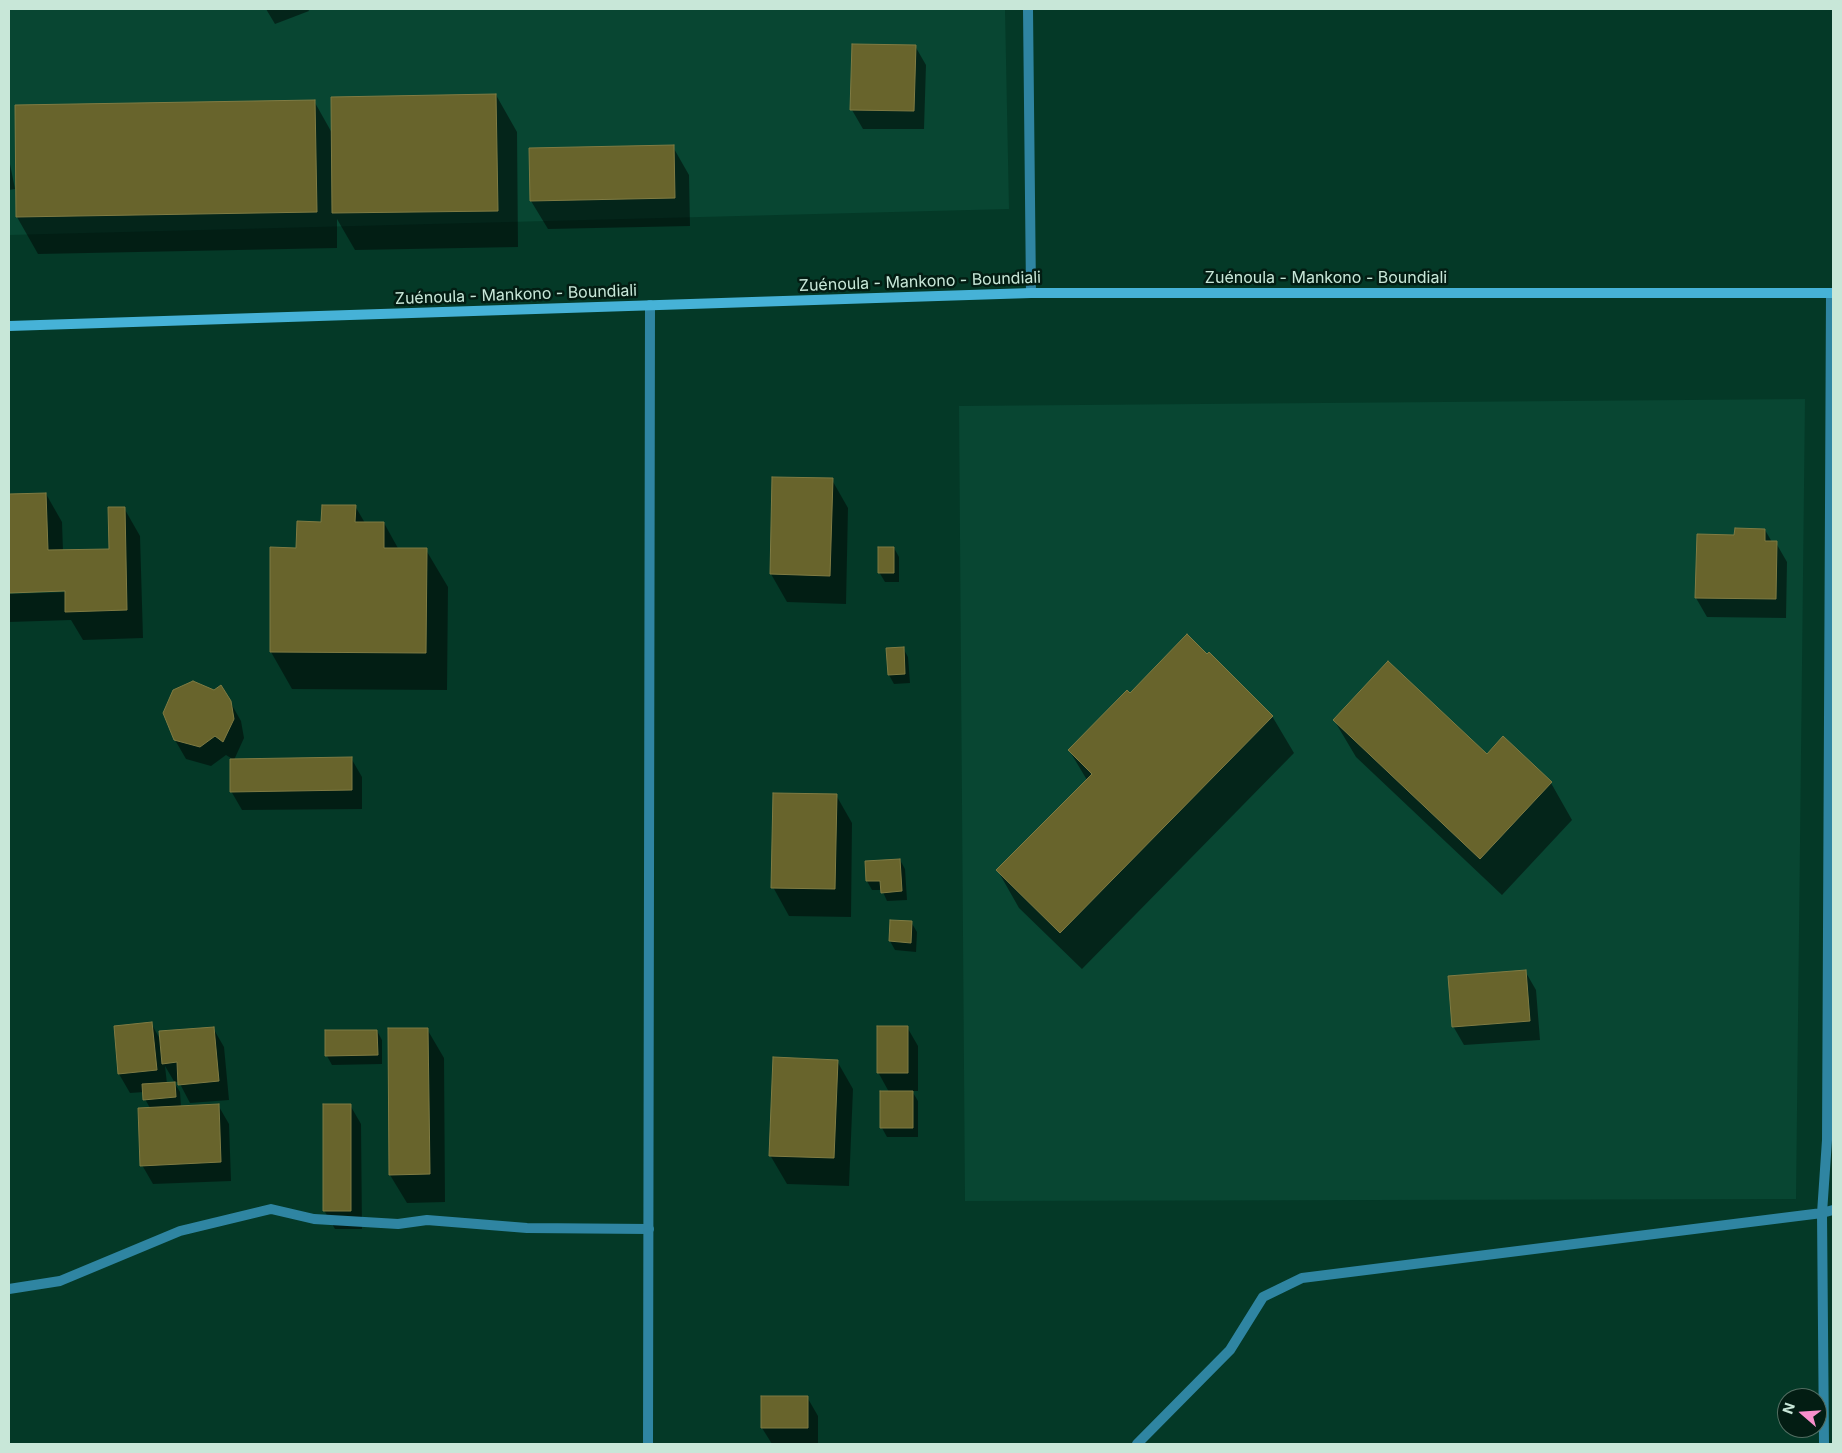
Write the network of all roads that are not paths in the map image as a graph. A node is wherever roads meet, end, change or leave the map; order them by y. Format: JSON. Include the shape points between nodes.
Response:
{"nodes":[{"id":1,"x":1028,"y":9,"type":"edge"},
{"id":2,"x":1032,"y":293,"type":"junction"},
{"id":3,"x":1832,"y":293,"type":"edge"},
{"id":4,"x":650,"y":305,"type":"junction"},
{"id":5,"x":9,"y":326,"type":"edge"},
{"id":6,"x":1833,"y":1210,"type":"edge"},
{"id":7,"x":1822,"y":1213,"type":"junction"},
{"id":8,"x":649,"y":1229,"type":"junction"},
{"id":9,"x":9,"y":1288,"type":"edge"},
{"id":10,"x":648,"y":1444,"type":"edge"},
{"id":11,"x":1137,"y":1444,"type":"edge"},
{"id":12,"x":1824,"y":1444,"type":"edge"}],
"edges":[{"from":1,"to":2,"type":"street"},
{"from":2,"to":3,"type":"main road","name":"Zuénoula - Mankono - Boundiali"},
{"from":2,"to":4,"type":"main road","name":"Zuénoula - Mankono - Boundiali"},
{"from":3,"to":7,"type":"street","via":[[1827,1130]]},
{"from":4,"to":5,"type":"main road","name":"Zuénoula - Mankono - Boundiali"},
{"from":4,"to":8,"type":"street"},
{"from":6,"to":7,"type":"street"},
{"from":7,"to":11,"type":"street","via":[[1302,1278],[1263,1297],[1230,1350]]},
{"from":7,"to":12,"type":"street"},
{"from":8,"to":9,"type":"street","via":[[527,1228],[427,1220],[398,1224],[314,1218],[271,1209],[180,1231],[60,1281]]},
{"from":8,"to":10,"type":"street"}]}
